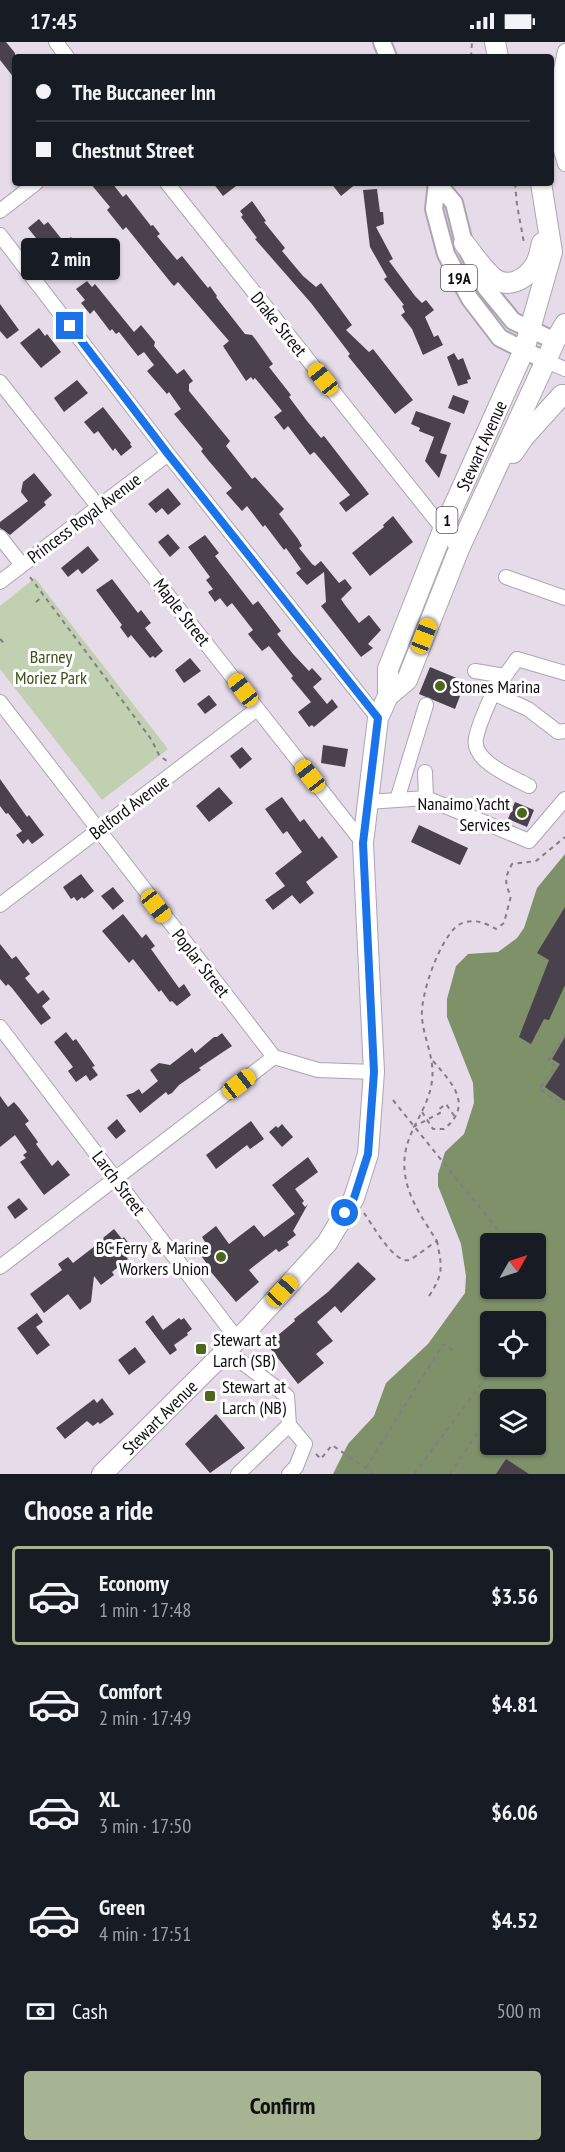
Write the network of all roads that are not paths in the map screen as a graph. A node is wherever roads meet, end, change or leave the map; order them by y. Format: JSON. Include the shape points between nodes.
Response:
{"nodes":[{"id":1,"x":56,"y":42,"type":"edge"},
{"id":2,"x":565,"y":51,"type":"edge"},
{"id":3,"x":66,"y":54,"type":"edge"},
{"id":4,"x":565,"y":84,"type":"edge"},
{"id":5,"x":565,"y":89,"type":"edge"},
{"id":6,"x":554,"y":127,"type":"edge"},
{"id":7,"x":565,"y":153,"type":"edge"},
{"id":8,"x":565,"y":164,"type":"edge"},
{"id":9,"x":32,"y":186,"type":"edge"},
{"id":10,"x":169,"y":186,"type":"edge"},
{"id":11,"x":437,"y":186,"type":"edge"},
{"id":12,"x":440,"y":186,"type":"edge"},
{"id":13,"x":542,"y":186,"type":"edge"},
{"id":14,"x":0,"y":211,"type":"edge"},
{"id":15,"x":547,"y":226,"type":"junction"},
{"id":16,"x":0,"y":235,"type":"edge"},
{"id":17,"x":464,"y":243,"type":"junction"},
{"id":18,"x":565,"y":324,"type":"edge"},
{"id":19,"x":531,"y":329,"type":"junction"},
{"id":20,"x":560,"y":343,"type":"edge"},
{"id":21,"x":524,"y":350,"type":"junction"},
{"id":22,"x":546,"y":361,"type":"junction"},
{"id":23,"x":565,"y":369,"type":"edge"},
{"id":24,"x":0,"y":382,"type":"edge"},
{"id":25,"x":565,"y":394,"type":"edge"},
{"id":26,"x":168,"y":454,"type":"junction"},
{"id":27,"x":99,"y":507,"type":"junction"},
{"id":28,"x":475,"y":514,"type":"junction"},
{"id":29,"x":443,"y":530,"type":"junction"},
{"id":30,"x":0,"y":537,"type":"edge"},
{"id":31,"x":459,"y":549,"type":"junction"},
{"id":32,"x":22,"y":566,"type":"junction"},
{"id":33,"x":506,"y":577,"type":"dead end"},
{"id":34,"x":0,"y":582,"type":"edge"},
{"id":35,"x":565,"y":598,"type":"edge"},
{"id":36,"x":475,"y":671,"type":"dead end"},
{"id":37,"x":565,"y":673,"type":"edge"},
{"id":38,"x":505,"y":676,"type":"junction"},
{"id":39,"x":493,"y":693,"type":"junction"},
{"id":40,"x":388,"y":696,"type":"junction"},
{"id":41,"x":0,"y":702,"type":"edge"},
{"id":42,"x":426,"y":705,"type":"dead end"},
{"id":43,"x":257,"y":709,"type":"junction"},
{"id":44,"x":378,"y":718,"type":"junction"},
{"id":45,"x":565,"y":730,"type":"edge"},
{"id":46,"x":425,"y":772,"type":"dead end"},
{"id":47,"x":529,"y":786,"type":"dead end"},
{"id":48,"x":426,"y":798,"type":"junction"},
{"id":49,"x":565,"y":799,"type":"edge"},
{"id":50,"x":397,"y":800,"type":"junction"},
{"id":51,"x":368,"y":802,"type":"junction"},
{"id":52,"x":98,"y":830,"type":"junction"},
{"id":53,"x":363,"y":843,"type":"junction"},
{"id":54,"x":0,"y":905,"type":"edge"},
{"id":55,"x":0,"y":1027,"type":"edge"},
{"id":56,"x":274,"y":1057,"type":"junction"},
{"id":57,"x":374,"y":1072,"type":"junction"},
{"id":58,"x":116,"y":1178,"type":"junction"},
{"id":59,"x":0,"y":1267,"type":"edge"},
{"id":60,"x":232,"y":1344,"type":"junction"},
{"id":61,"x":289,"y":1425,"type":"junction"},
{"id":62,"x":102,"y":1474,"type":"edge"},
{"id":63,"x":238,"y":1474,"type":"edge"},
{"id":64,"x":289,"y":1474,"type":"edge"}],
"edges":[{"from":1,"to":3,"type":"street"},
{"from":2,"to":7,"type":"street","via":[[558,84]]},
{"from":4,"to":5,"type":"street"},
{"from":6,"to":8,"type":"street"},
{"from":9,"to":14,"type":"street"},
{"from":10,"to":29,"type":"street","name":"Drake Street"},
{"from":11,"to":21,"type":"main road","number":"19A","via":[[434,209],[446,254],[470,299],[500,338]]},
{"from":12,"to":17,"type":"main road","number":"19A","via":[[454,203]]},
{"from":13,"to":15,"type":"highway","number":"1"},
{"from":15,"to":17,"type":"highway","via":[[537,264],[521,279],[507,284],[496,280]]},
{"from":15,"to":19,"type":"highway","name":"Stewart Avenue","number":"1","via":[[552,252]]},
{"from":16,"to":26,"type":"street"},
{"from":17,"to":19,"type":"main road","number":"19A","via":[[486,288],[513,321]]},
{"from":18,"to":20,"type":"highway","name":"Stewart Avenue","number":"1"},
{"from":19,"to":20,"type":"main road","number":"19A"},
{"from":19,"to":21,"type":"highway","name":"Stewart Avenue","number":"1"},
{"from":20,"to":22,"type":"highway","name":"Stewart Avenue","number":"1"},
{"from":21,"to":22,"type":"main road","number":"19A"},
{"from":21,"to":29,"type":"highway","name":"Stewart Avenue","number":"1"},
{"from":22,"to":23,"type":"street"},
{"from":22,"to":28,"type":"highway","name":"Stewart Avenue","number":"1"},
{"from":24,"to":27,"type":"street","name":"Maple Street"},
{"from":25,"to":28,"type":"highway","via":[[524,437]]},
{"from":26,"to":27,"type":"street","name":"Princess Royal Avenue"},
{"from":26,"to":44,"type":"street"},
{"from":27,"to":32,"type":"street","name":"Princess Royal Avenue"},
{"from":27,"to":43,"type":"street","name":"Maple Street"},
{"from":28,"to":31,"type":"highway","name":"Stewart Avenue","number":"1"},
{"from":29,"to":31,"type":"street","name":"Drake Street"},
{"from":29,"to":40,"type":"highway","name":"Stewart Avenue","number":"1","via":[[388,669]]},
{"from":30,"to":32,"type":"street"},
{"from":31,"to":40,"type":"highway","name":"Stewart Avenue","number":"1","via":[[407,680]]},
{"from":32,"to":34,"type":"street","name":"Princess Royal Avenue"},
{"from":33,"to":35,"type":"street"},
{"from":36,"to":38,"type":"street"},
{"from":37,"to":38,"type":"street","via":[[517,659]]},
{"from":38,"to":39,"type":"street"},
{"from":39,"to":45,"type":"street","via":[[528,709],[558,732]]},
{"from":39,"to":47,"type":"street","via":[[475,740],[478,752],[487,763]]},
{"from":40,"to":44,"type":"highway","name":"Stewart Avenue","number":"1"},
{"from":41,"to":52,"type":"street","name":"Poplar Street"},
{"from":42,"to":50,"type":"street"},
{"from":43,"to":52,"type":"street","name":"Belford Avenue"},
{"from":43,"to":53,"type":"street","name":"Maple Street"},
{"from":44,"to":51,"type":"highway","name":"Stewart Avenue","number":"1"},
{"from":46,"to":48,"type":"street"},
{"from":48,"to":49,"type":"street","via":[[529,841]]},
{"from":48,"to":50,"type":"street"},
{"from":50,"to":51,"type":"street"},
{"from":51,"to":53,"type":"highway","name":"Stewart Avenue","number":"1"},
{"from":52,"to":54,"type":"street","name":"Belford Avenue"},
{"from":52,"to":56,"type":"street","name":"Poplar Street"},
{"from":53,"to":57,"type":"highway","name":"Stewart Avenue","number":"1"},
{"from":55,"to":58,"type":"street","name":"Larch Street"},
{"from":56,"to":57,"type":"street","via":[[318,1070]]},
{"from":56,"to":58,"type":"street"},
{"from":57,"to":60,"type":"highway","name":"Stewart Avenue","number":"1","via":[[368,1154],[354,1198],[327,1243]]},
{"from":58,"to":59,"type":"street"},
{"from":58,"to":60,"type":"street","name":"Larch Street"},
{"from":60,"to":61,"type":"street","name":"Larch Street","via":[[287,1396]]},
{"from":60,"to":62,"type":"highway","name":"Stewart Avenue","number":"1"},
{"from":61,"to":63,"type":"street"},
{"from":61,"to":64,"type":"street","via":[[305,1444]]}]}
